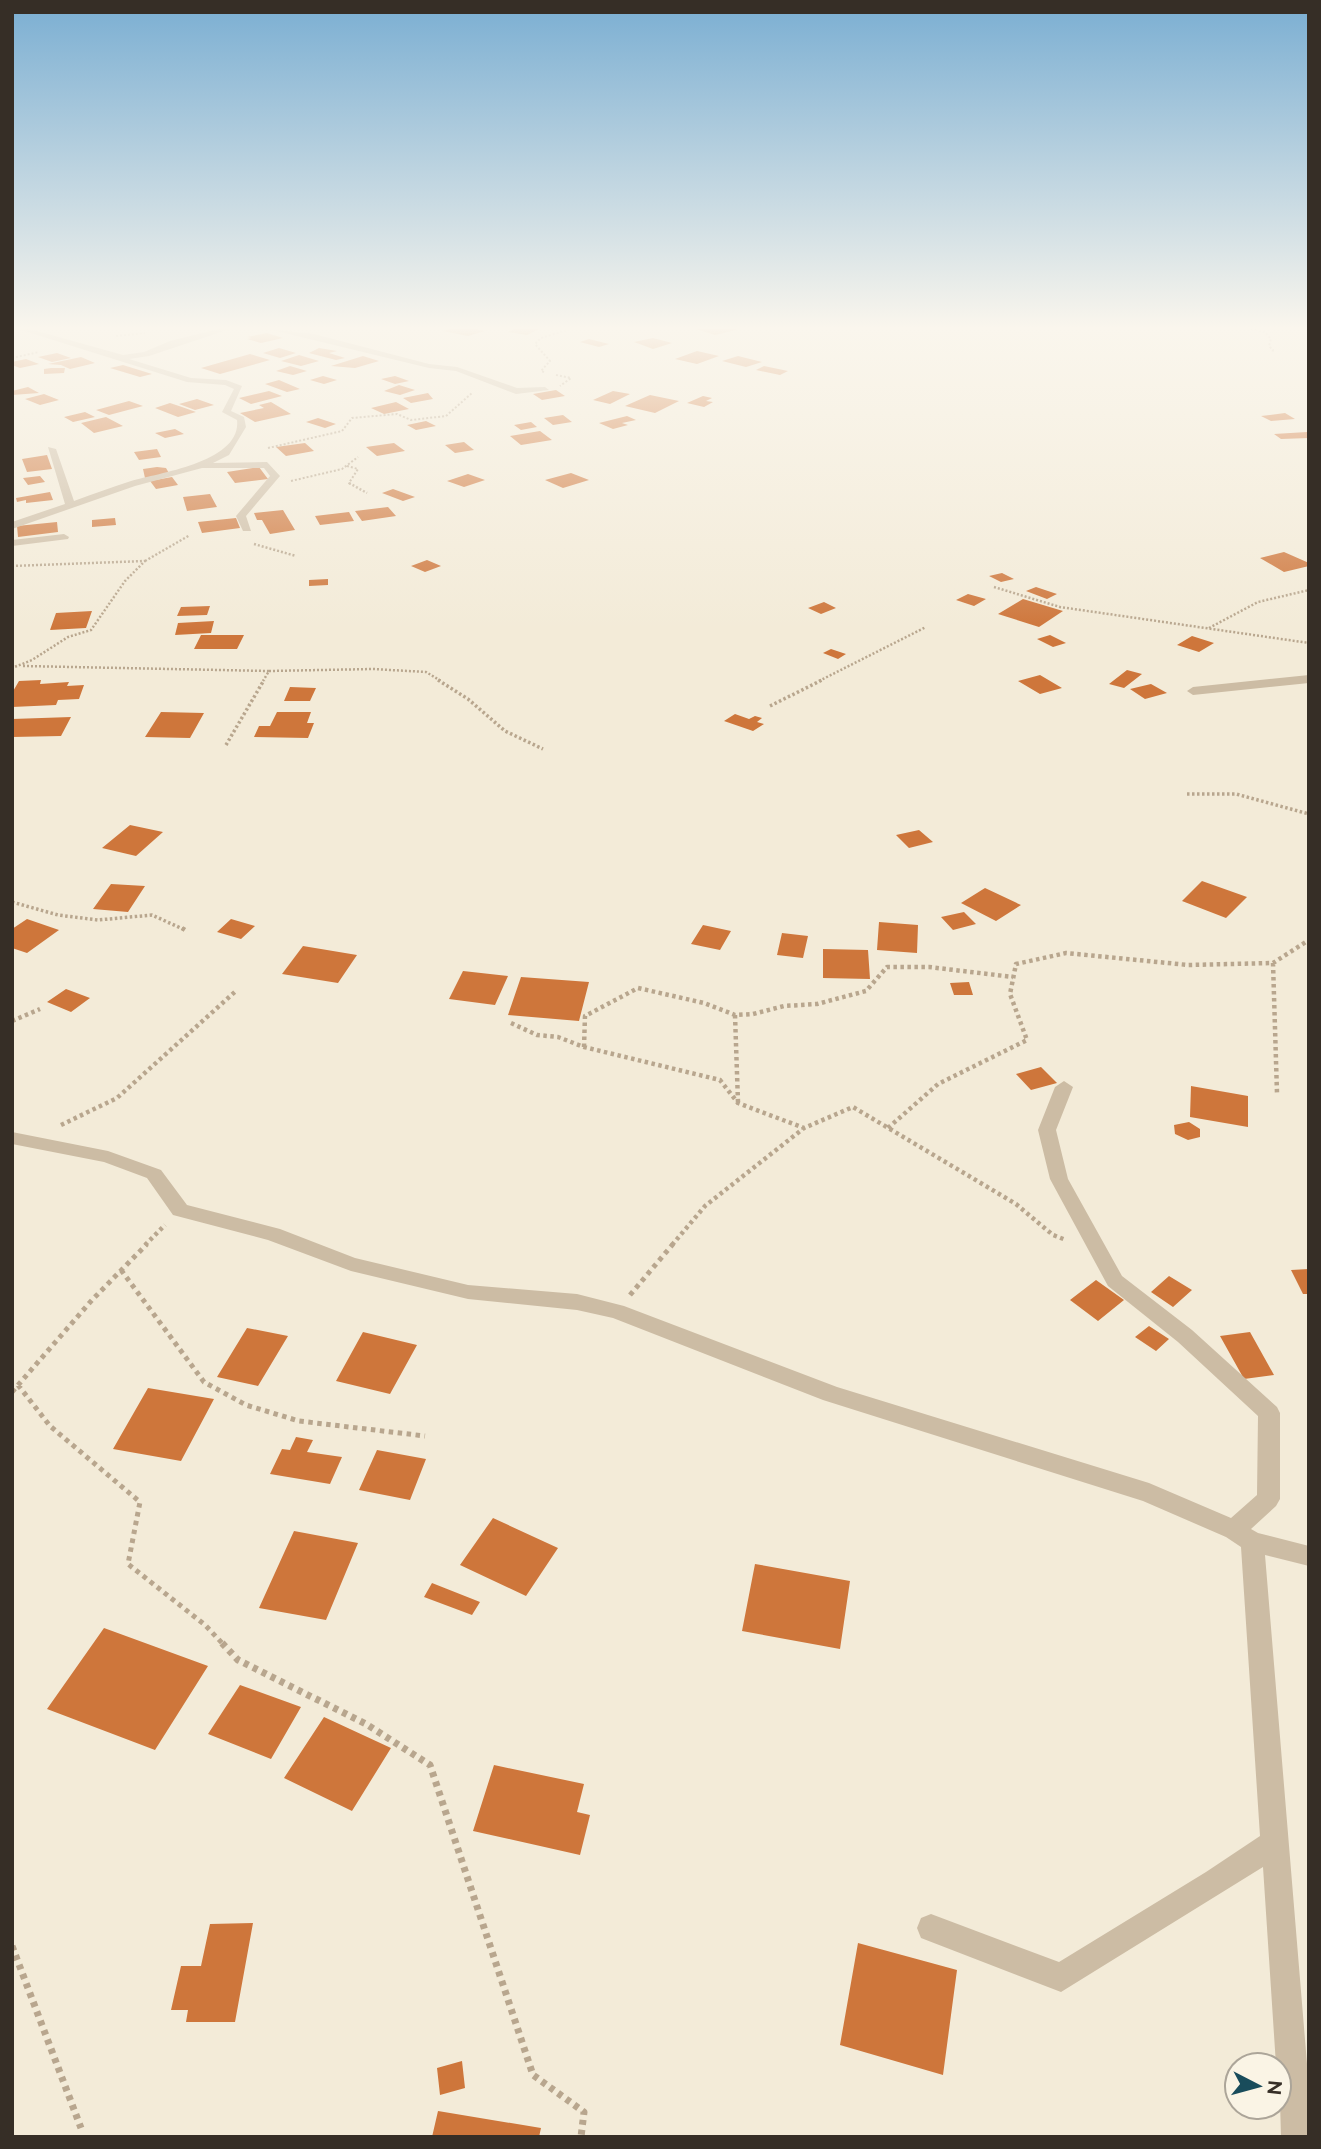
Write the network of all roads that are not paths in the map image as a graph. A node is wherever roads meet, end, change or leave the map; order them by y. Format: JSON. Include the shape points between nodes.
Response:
{"nodes":[{"id":1,"x":241,"y":429,"type":"edge"},
{"id":2,"x":51,"y":449,"type":"dead end"},
{"id":3,"x":197,"y":467,"type":"junction"},
{"id":4,"x":70,"y":505,"type":"junction"},
{"id":5,"x":12,"y":526,"type":"edge"},
{"id":6,"x":247,"y":528,"type":"dead end"},
{"id":7,"x":64,"y":537,"type":"dead end"},
{"id":8,"x":12,"y":543,"type":"edge"},
{"id":9,"x":1309,"y":679,"type":"edge"},
{"id":10,"x":1193,"y":691,"type":"dead end"},
{"id":11,"x":1063,"y":1087,"type":"dead end"},
{"id":12,"x":17,"y":1139,"type":"edge"},
{"id":13,"x":1243,"y":1536,"type":"junction"},
{"id":14,"x":1309,"y":1556,"type":"edge"},
{"id":15,"x":1275,"y":1842,"type":"junction"},
{"id":16,"x":931,"y":1928,"type":"dead end"},
{"id":17,"x":1297,"y":2137,"type":"edge"}],
"edges":[{"from":1,"to":3,"type":"street","via":[[226,453]]},
{"from":2,"to":4,"type":"street"},
{"from":3,"to":4,"type":"street"},
{"from":3,"to":6,"type":"street","via":[[267,465],[275,476],[241,516]]},
{"from":4,"to":5,"type":"street"},
{"from":7,"to":8,"type":"street"},
{"from":9,"to":10,"type":"street"},
{"from":11,"to":13,"type":"street","via":[[1047,1130],[1059,1178],[1115,1281],[1185,1336],[1269,1413],[1268,1499]]},
{"from":12,"to":13,"type":"street","via":[[108,1157],[154,1174],[180,1210],[273,1234],[351,1264],[468,1292],[577,1302],[617,1311],[831,1394],[1149,1493]]},
{"from":13,"to":14,"type":"street"},
{"from":13,"to":15,"type":"street"},
{"from":15,"to":16,"type":"street","via":[[1061,1978]]},
{"from":15,"to":17,"type":"street"}]}
